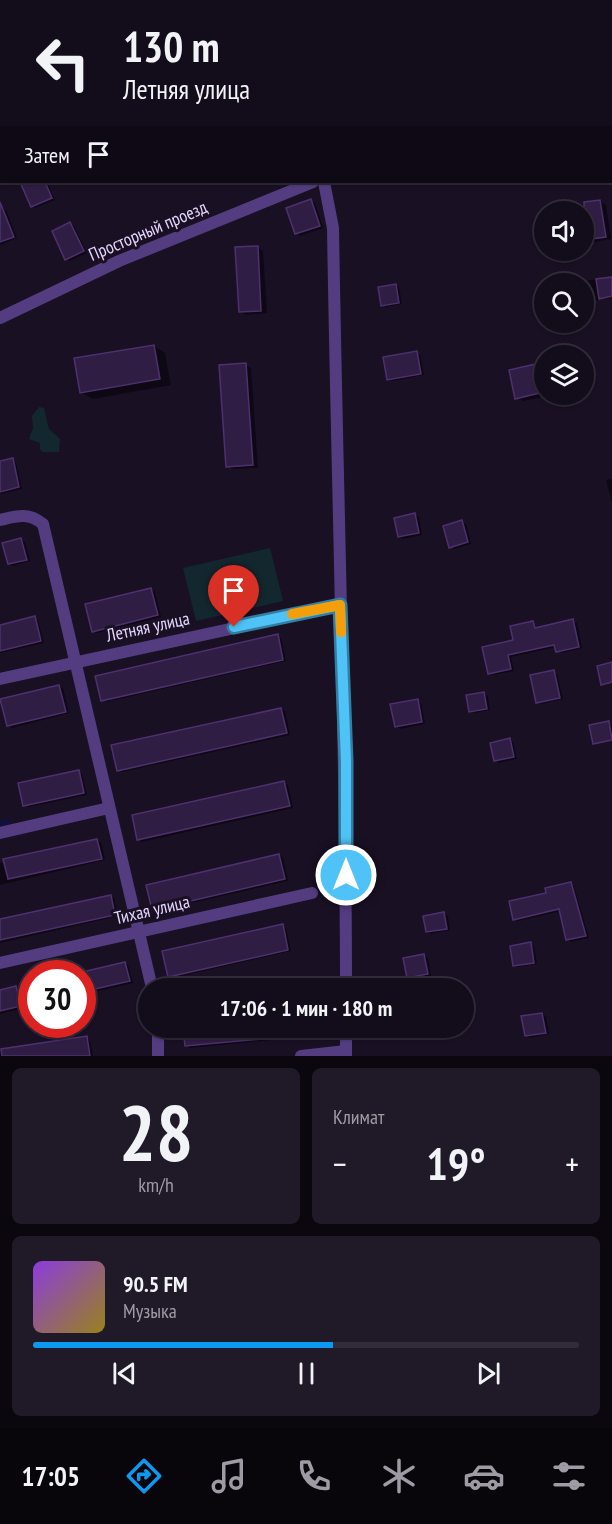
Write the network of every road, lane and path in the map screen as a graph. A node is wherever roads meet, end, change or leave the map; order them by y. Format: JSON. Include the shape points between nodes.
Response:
{"nodes":[{"id":1,"x":311,"y":183,"type":"edge"},
{"id":2,"x":324,"y":183,"type":"edge"},
{"id":3,"x":0,"y":318,"type":"edge"},
{"id":4,"x":0,"y":520,"type":"edge"},
{"id":5,"x":340,"y":605,"type":"junction"},
{"id":6,"x":75,"y":662,"type":"junction"},
{"id":7,"x":0,"y":679,"type":"edge"},
{"id":8,"x":109,"y":808,"type":"junction"},
{"id":9,"x":0,"y":833,"type":"edge"},
{"id":10,"x":312,"y":892,"type":"dead end"},
{"id":11,"x":138,"y":932,"type":"junction"},
{"id":12,"x":0,"y":963,"type":"edge"},
{"id":13,"x":150,"y":978,"type":"edge"},
{"id":14,"x":346,"y":978,"type":"edge"},
{"id":15,"x":158,"y":1038,"type":"edge"},
{"id":16,"x":346,"y":1053,"type":"edge"},
{"id":17,"x":158,"y":1056,"type":"edge"},
{"id":18,"x":301,"y":1056,"type":"edge"}],
"edges":[{"from":1,"to":3,"type":"street","name":"Просторный проезд","via":[[119,261]]},
{"from":2,"to":5,"type":"street","via":[[333,228]]},
{"from":4,"to":6,"type":"street","via":[[31,516],[43,524]]},
{"from":5,"to":6,"type":"street","name":"Летняя улица"},
{"from":5,"to":14,"type":"street","via":[[346,761]]},
{"from":6,"to":7,"type":"street","name":"Летняя улица"},
{"from":6,"to":8,"type":"street"},
{"from":8,"to":9,"type":"street"},
{"from":8,"to":11,"type":"street"},
{"from":10,"to":11,"type":"street","name":"Тихая улица"},
{"from":11,"to":12,"type":"street","name":"Тихая улица"},
{"from":11,"to":13,"type":"street"},
{"from":15,"to":17,"type":"street"},
{"from":16,"to":18,"type":"street"}]}
